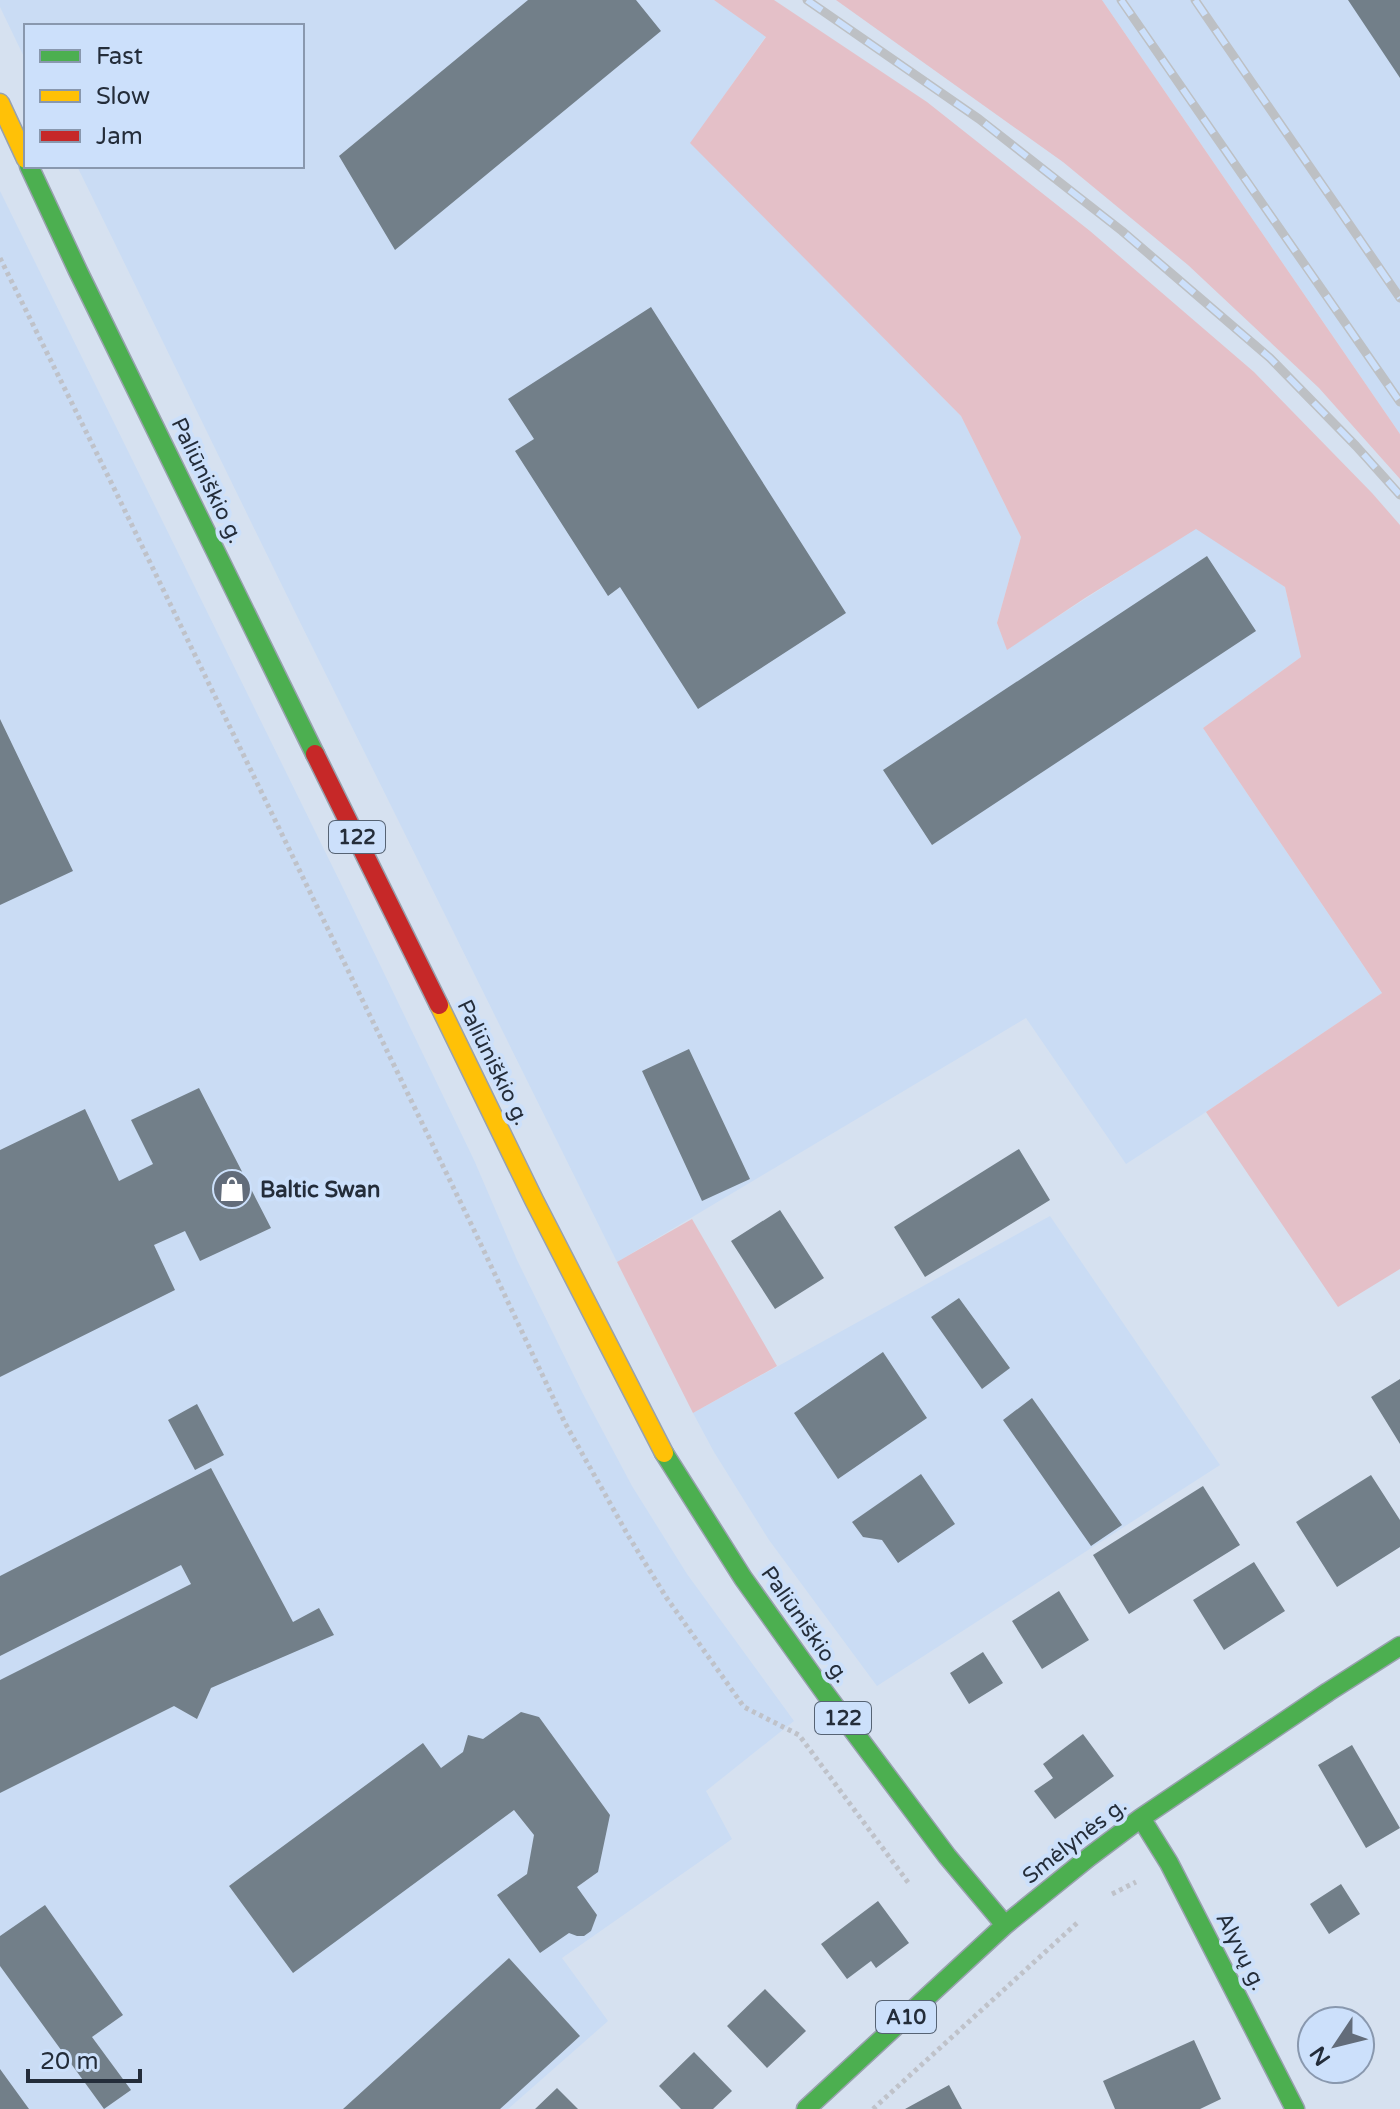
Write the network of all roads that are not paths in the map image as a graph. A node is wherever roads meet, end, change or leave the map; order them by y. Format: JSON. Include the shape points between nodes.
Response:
{"nodes":[{"id":1,"x":0,"y":103,"type":"edge"},
{"id":2,"x":24,"y":155,"type":"edge"},
{"id":3,"x":30,"y":168,"type":"edge"},
{"id":4,"x":1400,"y":1646,"type":"edge"},
{"id":5,"x":1141,"y":1818,"type":"junction"},
{"id":6,"x":1005,"y":1925,"type":"junction"},
{"id":7,"x":806,"y":2109,"type":"edge"},
{"id":8,"x":1295,"y":2109,"type":"edge"}],
"edges":[{"from":1,"to":2,"type":"main road"},
{"from":3,"to":6,"type":"main road","name":"Paliūniškio g.","number":"122","via":[[541,1213],[658,1441],[743,1578],[816,1680]]},
{"from":4,"to":5,"type":"main road","name":"Smėlynės g.","number":"A10"},
{"from":5,"to":6,"type":"main road","name":"Smėlynės g.","number":"A10"},
{"from":5,"to":8,"type":"main road","name":"Alyvų g."},
{"from":6,"to":7,"type":"main road","name":"Smėlynės g.","number":"A10"}]}
